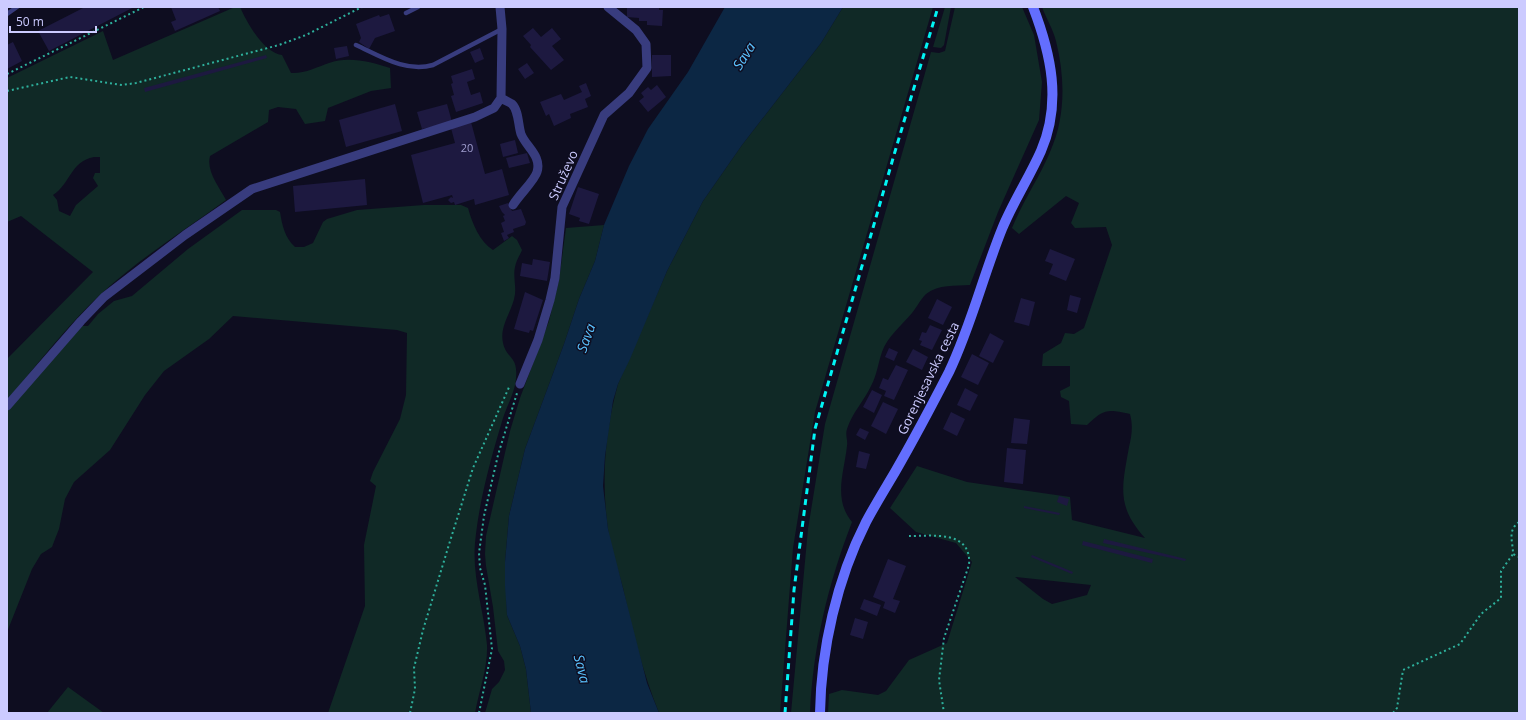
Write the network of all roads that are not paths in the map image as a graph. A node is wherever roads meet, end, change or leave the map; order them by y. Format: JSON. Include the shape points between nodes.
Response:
{"nodes":[{"id":1,"x":17,"y":7,"type":"edge"},
{"id":2,"x":418,"y":7,"type":"edge"},
{"id":3,"x":500,"y":7,"type":"edge"},
{"id":4,"x":608,"y":7,"type":"edge"},
{"id":5,"x":1033,"y":7,"type":"edge"},
{"id":6,"x":406,"y":13,"type":"dead end"},
{"id":7,"x":7,"y":14,"type":"edge"},
{"id":8,"x":502,"y":29,"type":"junction"},
{"id":9,"x":356,"y":45,"type":"dead end"},
{"id":10,"x":501,"y":98,"type":"junction"},
{"id":11,"x":513,"y":205,"type":"dead end"},
{"id":12,"x":516,"y":382,"type":"road end"},
{"id":13,"x":7,"y":406,"type":"edge"},
{"id":14,"x":820,"y":713,"type":"edge"}],
"edges":[{"from":1,"to":7,"type":"lane"},
{"from":2,"to":6,"type":"lane"},
{"from":3,"to":8,"type":"street"},
{"from":4,"to":12,"type":"street","name":"Struževo","via":[[636,30],[646,44],[647,68],[629,93],[604,115],[562,207],[555,278],[550,300],[538,340]]},
{"from":5,"to":14,"type":"street","name":"Gorenjesavska cesta","via":[[1047,45],[1052,75],[1053,103],[1049,127],[1041,151],[1011,206],[997,240],[970,321],[949,370],[858,540],[847,568],[829,631]]},
{"from":8,"to":9,"type":"lane","via":[[433,65],[424,67],[413,68],[399,64]]},
{"from":8,"to":10,"type":"street"},
{"from":10,"to":11,"type":"street","name":"Struževo","via":[[512,105],[523,139],[538,162],[533,180],[524,188]]},
{"from":10,"to":13,"type":"street","via":[[494,108],[475,118],[252,189],[185,235],[104,297]]}]}
